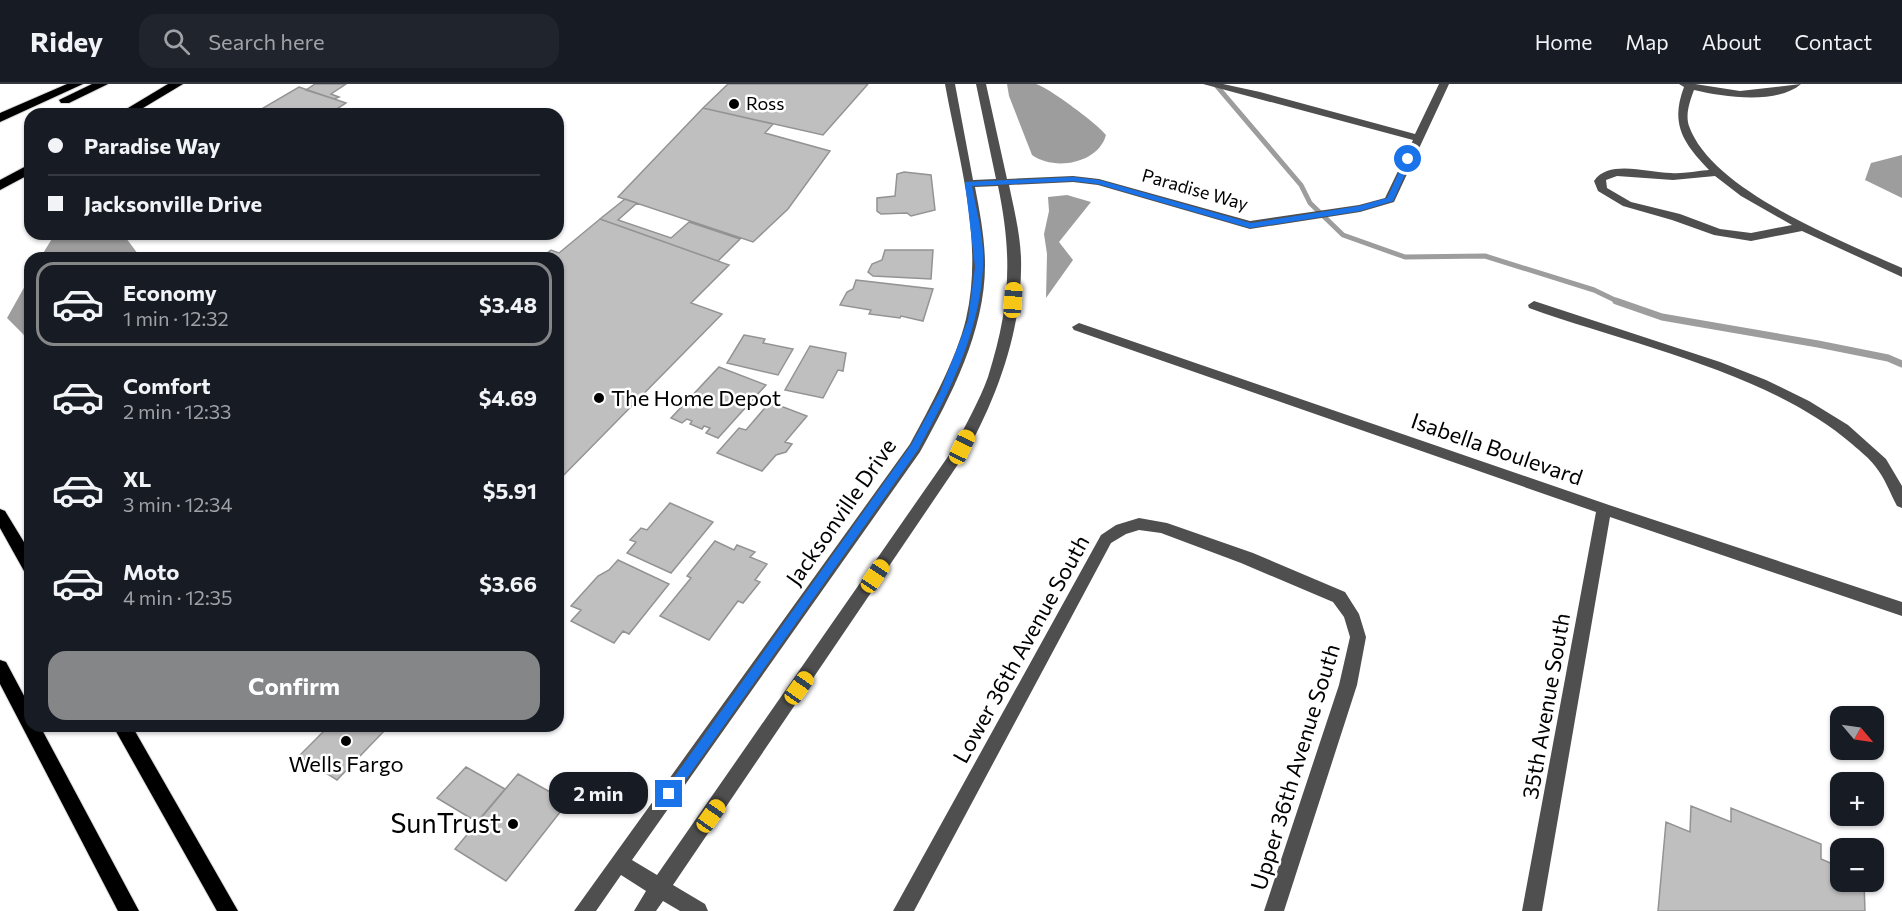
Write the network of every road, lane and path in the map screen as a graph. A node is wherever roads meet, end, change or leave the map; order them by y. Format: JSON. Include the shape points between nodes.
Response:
{"nodes":[{"id":1,"x":77,"y":84,"type":"edge"},
{"id":2,"x":102,"y":84,"type":"edge"},
{"id":3,"x":177,"y":84,"type":"edge"},
{"id":4,"x":950,"y":84,"type":"edge"},
{"id":5,"x":981,"y":84,"type":"edge"},
{"id":6,"x":1208,"y":84,"type":"edge"},
{"id":7,"x":1444,"y":84,"type":"edge"},
{"id":8,"x":1796,"y":84,"type":"edge"},
{"id":9,"x":1687,"y":85,"type":"edge"},
{"id":10,"x":1249,"y":89,"type":"edge"},
{"id":11,"x":48,"y":108,"type":"edge"},
{"id":12,"x":135,"y":108,"type":"edge"},
{"id":13,"x":0,"y":118,"type":"edge"},
{"id":14,"x":24,"y":118,"type":"edge"},
{"id":15,"x":0,"y":128,"type":"edge"},
{"id":16,"x":1418,"y":138,"type":"junction"},
{"id":17,"x":24,"y":172,"type":"edge"},
{"id":18,"x":1717,"y":172,"type":"junction"},
{"id":19,"x":1002,"y":183,"type":"junction"},
{"id":20,"x":968,"y":184,"type":"junction"},
{"id":21,"x":0,"y":186,"type":"edge"},
{"id":22,"x":1803,"y":227,"type":"junction"},
{"id":23,"x":1902,"y":273,"type":"edge"},
{"id":24,"x":1534,"y":305,"type":"dead end"},
{"id":25,"x":1079,"y":327,"type":"dead end"},
{"id":26,"x":1902,"y":502,"type":"edge"},
{"id":27,"x":1604,"y":509,"type":"junction"},
{"id":28,"x":0,"y":515,"type":"edge"},
{"id":29,"x":24,"y":556,"type":"edge"},
{"id":30,"x":1247,"y":558,"type":"joint"},
{"id":31,"x":1902,"y":609,"type":"edge"},
{"id":32,"x":0,"y":667,"type":"edge"},
{"id":33,"x":24,"y":713,"type":"edge"},
{"id":34,"x":34,"y":732,"type":"edge"},
{"id":35,"x":125,"y":732,"type":"edge"},
{"id":36,"x":619,"y":863,"type":"junction"},
{"id":37,"x":660,"y":888,"type":"junction"},
{"id":38,"x":129,"y":911,"type":"edge"},
{"id":39,"x":228,"y":911,"type":"edge"},
{"id":40,"x":584,"y":911,"type":"edge"},
{"id":41,"x":644,"y":911,"type":"edge"},
{"id":42,"x":698,"y":911,"type":"edge"},
{"id":43,"x":903,"y":911,"type":"edge"},
{"id":44,"x":1274,"y":911,"type":"edge"},
{"id":45,"x":1532,"y":911,"type":"edge"}],
"edges":[{"from":1,"to":13,"type":"highway"},
{"from":2,"to":11,"type":"highway"},
{"from":3,"to":12,"type":"highway"},
{"from":4,"to":20,"type":"street","name":"Jacksonville Drive"},
{"from":5,"to":19,"type":"street"},
{"from":6,"to":10,"type":"street"},
{"from":7,"to":16,"type":"street","name":"Paradise Way"},
{"from":8,"to":9,"type":"street","via":[[1757,93]]},
{"from":9,"to":18,"type":"street","via":[[1684,127],[1703,159]]},
{"from":10,"to":16,"type":"street"},
{"from":14,"to":15,"type":"highway"},
{"from":16,"to":19,"type":"street","name":"Paradise Way","via":[[1390,200],[1250,225],[1099,182],[1073,179]]},
{"from":17,"to":21,"type":"highway"},
{"from":18,"to":22,"type":"street"},
{"from":18,"to":22,"type":"street","via":[[1672,177],[1615,172],[1600,181],[1602,189],[1627,204],[1733,235],[1751,237]]},
{"from":19,"to":20,"type":"street","name":"Paradise Way"},
{"from":19,"to":37,"type":"street","via":[[1012,225],[1013,300],[994,379],[962,447]]},
{"from":20,"to":36,"type":"street","name":"Jacksonville Drive","via":[[979,267],[972,320],[945,392],[915,448]]},
{"from":22,"to":23,"type":"street"},
{"from":24,"to":26,"type":"street","via":[[1738,374],[1827,416],[1879,459]]},
{"from":25,"to":27,"type":"street","name":"Isabella Boulevard"},
{"from":27,"to":31,"type":"street","name":"Isabella Boulevard"},
{"from":27,"to":45,"type":"street","name":"35th Avenue South"},
{"from":28,"to":29,"type":"main road"},
{"from":30,"to":43,"type":"street","name":"Lower 36th Avenue South","via":[[1162,527],[1139,524],[1106,539]]},
{"from":30,"to":44,"type":"street","name":"Upper 36th Avenue South","via":[[1339,597],[1351,614],[1358,637],[1348,685]]},
{"from":32,"to":33,"type":"main road"},
{"from":34,"to":38,"type":"main road"},
{"from":35,"to":39,"type":"main road"},
{"from":36,"to":37,"type":"street"},
{"from":36,"to":40,"type":"street","name":"Jacksonville Drive"},
{"from":37,"to":41,"type":"street"},
{"from":37,"to":42,"type":"street"}]}
